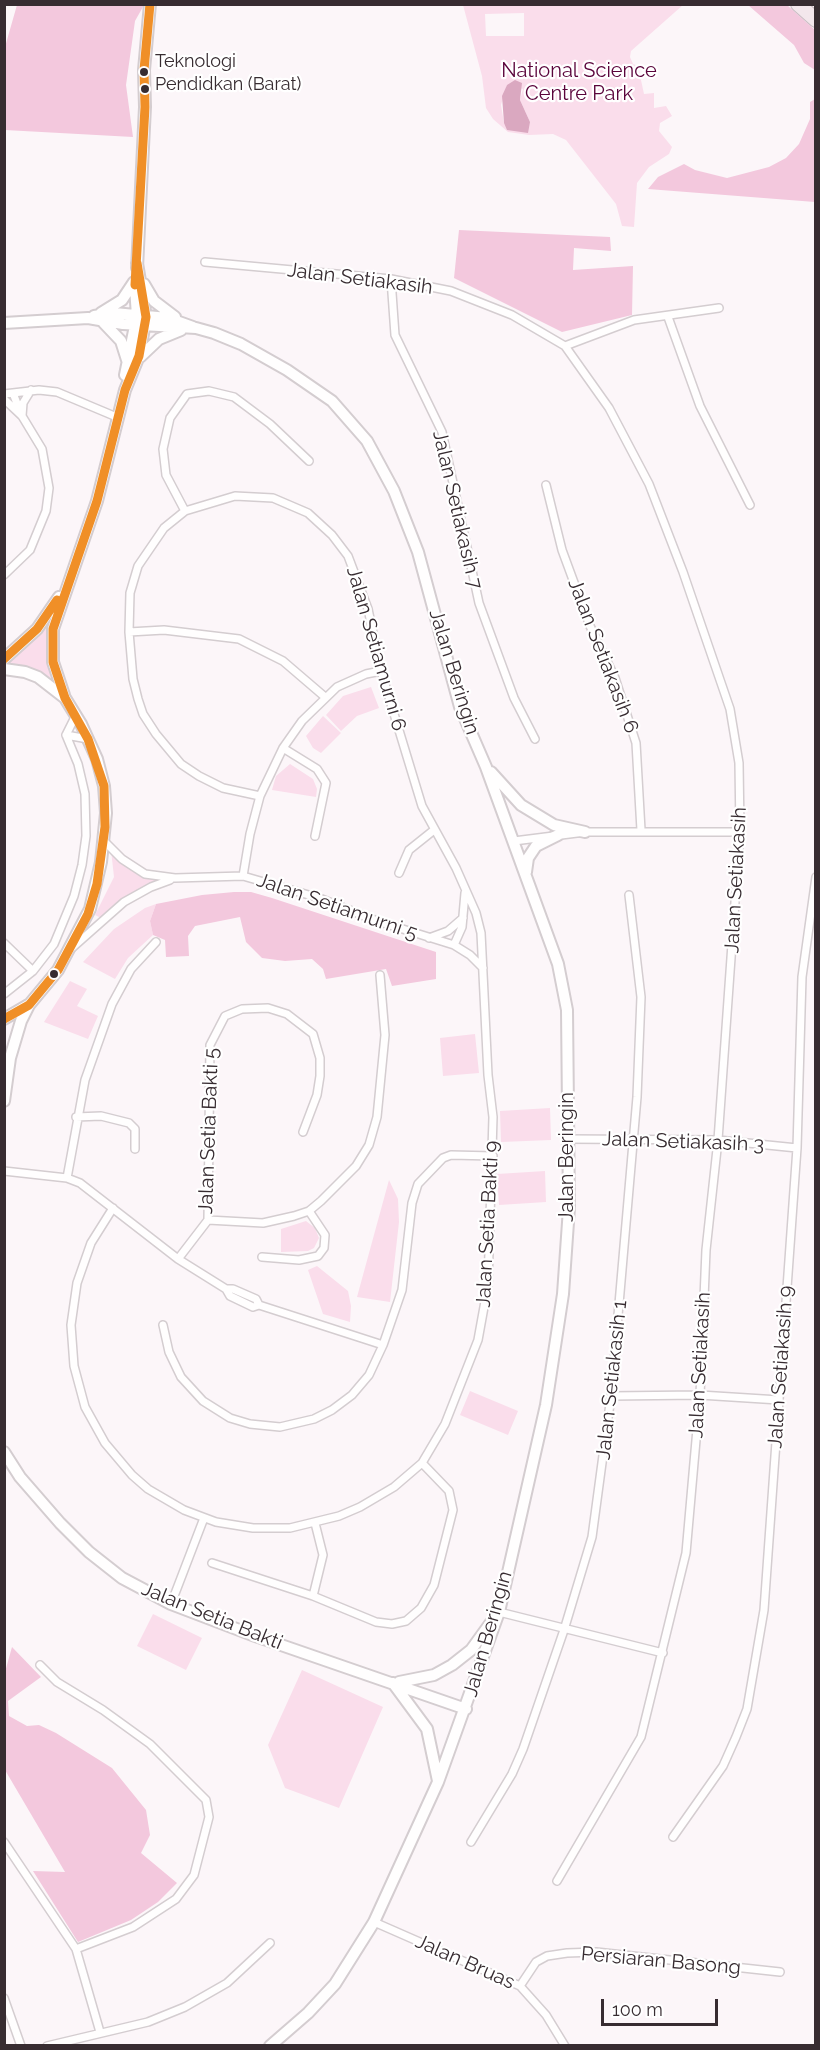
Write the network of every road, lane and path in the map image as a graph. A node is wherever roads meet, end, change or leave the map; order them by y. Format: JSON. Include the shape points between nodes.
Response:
{"nodes":[{"id":1,"x":150,"y":4,"type":"edge"},
{"id":2,"x":798,"y":4,"type":"edge"},
{"id":3,"x":806,"y":4,"type":"edge"},
{"id":4,"x":816,"y":14,"type":"edge"},
{"id":5,"x":816,"y":20,"type":"edge"},
{"id":6,"x":205,"y":262,"type":"dead end"},
{"id":7,"x":138,"y":279,"type":"junction"},
{"id":8,"x":391,"y":279,"type":"junction"},
{"id":9,"x":718,"y":308,"type":"dead end"},
{"id":10,"x":95,"y":317,"type":"junction"},
{"id":11,"x":668,"y":317,"type":"junction"},
{"id":12,"x":141,"y":321,"type":"junction"},
{"id":13,"x":4,"y":322,"type":"edge"},
{"id":14,"x":183,"y":325,"type":"junction"},
{"id":15,"x":565,"y":346,"type":"junction"},
{"id":16,"x":130,"y":364,"type":"junction"},
{"id":17,"x":31,"y":390,"type":"junction"},
{"id":18,"x":14,"y":393,"type":"junction"},
{"id":19,"x":4,"y":394,"type":"edge"},
{"id":20,"x":4,"y":399,"type":"edge"},
{"id":21,"x":22,"y":416,"type":"junction"},
{"id":22,"x":119,"y":418,"type":"junction"},
{"id":23,"x":309,"y":461,"type":"dead end"},
{"id":24,"x":546,"y":485,"type":"dead end"},
{"id":25,"x":750,"y":505,"type":"dead end"},
{"id":26,"x":185,"y":511,"type":"junction"},
{"id":27,"x":4,"y":575,"type":"edge"},
{"id":28,"x":68,"y":583,"type":"junction"},
{"id":29,"x":129,"y":632,"type":"junction"},
{"id":30,"x":4,"y":659,"type":"edge"},
{"id":31,"x":4,"y":669,"type":"edge"},
{"id":32,"x":381,"y":671,"type":"junction"},
{"id":33,"x":325,"y":697,"type":"junction"},
{"id":34,"x":65,"y":698,"type":"junction"},
{"id":35,"x":76,"y":715,"type":"junction"},
{"id":36,"x":66,"y":735,"type":"junction"},
{"id":37,"x":88,"y":739,"type":"junction"},
{"id":38,"x":535,"y":739,"type":"dead end"},
{"id":39,"x":283,"y":748,"type":"junction"},
{"id":40,"x":486,"y":767,"type":"junction"},
{"id":41,"x":260,"y":796,"type":"junction"},
{"id":42,"x":434,"y":830,"type":"junction"},
{"id":43,"x":641,"y":830,"type":"junction"},
{"id":44,"x":585,"y":832,"type":"junction"},
{"id":45,"x":740,"y":832,"type":"junction"},
{"id":46,"x":558,"y":835,"type":"junction"},
{"id":47,"x":315,"y":836,"type":"dead end"},
{"id":48,"x":104,"y":841,"type":"junction"},
{"id":49,"x":514,"y":841,"type":"junction"},
{"id":50,"x":399,"y":873,"type":"dead end"},
{"id":51,"x":243,"y":876,"type":"junction"},
{"id":52,"x":525,"y":876,"type":"junction"},
{"id":53,"x":816,"y":877,"type":"edge"},
{"id":54,"x":175,"y":878,"type":"junction"},
{"id":55,"x":464,"y":886,"type":"junction"},
{"id":56,"x":628,"y":894,"type":"dead end"},
{"id":57,"x":464,"y":916,"type":"junction"},
{"id":58,"x":426,"y":938,"type":"junction"},
{"id":59,"x":156,"y":942,"type":"dead end"},
{"id":60,"x":4,"y":943,"type":"edge"},
{"id":61,"x":454,"y":945,"type":"junction"},
{"id":62,"x":71,"y":949,"type":"junction"},
{"id":63,"x":483,"y":968,"type":"junction"},
{"id":64,"x":33,"y":970,"type":"junction"},
{"id":65,"x":380,"y":975,"type":"dead end"},
{"id":66,"x":4,"y":994,"type":"edge"},
{"id":67,"x":28,"y":1005,"type":"junction"},
{"id":68,"x":4,"y":1019,"type":"edge"},
{"id":69,"x":4,"y":1101,"type":"edge"},
{"id":70,"x":76,"y":1117,"type":"junction"},
{"id":71,"x":303,"y":1132,"type":"dead end"},
{"id":72,"x":568,"y":1139,"type":"junction"},
{"id":73,"x":632,"y":1140,"type":"junction"},
{"id":74,"x":718,"y":1140,"type":"junction"},
{"id":75,"x":797,"y":1148,"type":"junction"},
{"id":76,"x":135,"y":1149,"type":"dead end"},
{"id":77,"x":493,"y":1156,"type":"junction"},
{"id":78,"x":4,"y":1172,"type":"edge"},
{"id":79,"x":67,"y":1178,"type":"junction"},
{"id":80,"x":113,"y":1208,"type":"junction"},
{"id":81,"x":309,"y":1211,"type":"junction"},
{"id":82,"x":208,"y":1220,"type":"junction"},
{"id":83,"x":262,"y":1257,"type":"dead end"},
{"id":84,"x":178,"y":1259,"type":"junction"},
{"id":85,"x":163,"y":1325,"type":"dead end"},
{"id":86,"x":383,"y":1345,"type":"junction"},
{"id":87,"x":700,"y":1395,"type":"junction"},
{"id":88,"x":612,"y":1396,"type":"junction"},
{"id":89,"x":779,"y":1400,"type":"junction"},
{"id":90,"x":4,"y":1452,"type":"edge"},
{"id":91,"x":422,"y":1463,"type":"junction"},
{"id":92,"x":204,"y":1518,"type":"junction"},
{"id":93,"x":315,"y":1523,"type":"junction"},
{"id":94,"x":212,"y":1563,"type":"dead end"},
{"id":95,"x":313,"y":1596,"type":"junction"},
{"id":96,"x":171,"y":1604,"type":"junction"},
{"id":97,"x":498,"y":1612,"type":"junction"},
{"id":98,"x":564,"y":1630,"type":"junction"},
{"id":99,"x":663,"y":1653,"type":"junction"},
{"id":100,"x":40,"y":1665,"type":"dead end"},
{"id":101,"x":393,"y":1683,"type":"junction"},
{"id":102,"x":466,"y":1709,"type":"junction"},
{"id":103,"x":438,"y":1782,"type":"junction"},
{"id":104,"x":674,"y":1837,"type":"dead end"},
{"id":105,"x":4,"y":1842,"type":"edge"},
{"id":106,"x":471,"y":1842,"type":"dead end"},
{"id":107,"x":557,"y":1881,"type":"dead end"},
{"id":108,"x":374,"y":1922,"type":"junction"},
{"id":109,"x":270,"y":1943,"type":"dead end"},
{"id":110,"x":76,"y":1949,"type":"junction"},
{"id":111,"x":780,"y":1972,"type":"dead end"},
{"id":112,"x":520,"y":1986,"type":"junction"},
{"id":113,"x":4,"y":1998,"type":"edge"},
{"id":114,"x":100,"y":2032,"type":"junction"},
{"id":115,"x":21,"y":2046,"type":"edge"},
{"id":116,"x":47,"y":2046,"type":"edge"},
{"id":117,"x":270,"y":2046,"type":"edge"},
{"id":118,"x":565,"y":2046,"type":"edge"}],
"edges":[{"from":1,"to":7,"type":"street","via":[[144,70]]},
{"from":2,"to":5,"type":"highway"},
{"from":3,"to":4,"type":"highway"},
{"from":6,"to":8,"type":"street","name":"Jalan Setiakasih"},
{"from":7,"to":10,"type":"street","via":[[122,300]]},
{"from":7,"to":12,"type":"street"},
{"from":7,"to":14,"type":"street","via":[[154,301]]},
{"from":8,"to":15,"type":"street","name":"Jalan Setiakasih","via":[[451,291],[512,315]]},
{"from":8,"to":38,"type":"street","name":"Jalan Setiakasih 7","via":[[394,335],[442,432],[479,603],[514,698]]},
{"from":9,"to":11,"type":"street"},
{"from":10,"to":12,"type":"street","name":"Jalan Beringin","via":[[114,313]]},
{"from":10,"to":13,"type":"street","name":"Jalan Beringin"},
{"from":10,"to":16,"type":"street","via":[[121,341]]},
{"from":11,"to":15,"type":"street","via":[[634,320]]},
{"from":11,"to":25,"type":"street","via":[[700,406]]},
{"from":12,"to":14,"type":"street","name":"Jalan Beringin"},
{"from":12,"to":16,"type":"street"},
{"from":14,"to":16,"type":"street"},
{"from":14,"to":40,"type":"street","name":"Jalan Beringin","via":[[241,344],[287,370],[332,401],[367,441],[394,491],[418,552],[460,707]]},
{"from":15,"to":45,"type":"street","name":"Jalan Setiakasih","via":[[609,408],[649,484],[683,572],[730,709],[739,763]]},
{"from":16,"to":22,"type":"street"},
{"from":17,"to":18,"type":"street"},
{"from":17,"to":21,"type":"street","via":[[23,403]]},
{"from":17,"to":22,"type":"street","via":[[72,396]]},
{"from":18,"to":19,"type":"street"},
{"from":18,"to":21,"type":"street"},
{"from":20,"to":21,"type":"street"},
{"from":21,"to":27,"type":"street","via":[[42,448],[49,488],[46,511],[30,550]]},
{"from":22,"to":28,"type":"street","via":[[97,501]]},
{"from":23,"to":26,"type":"street","via":[[234,397],[209,391],[187,394],[170,418],[163,449],[166,475]]},
{"from":24,"to":43,"type":"street","name":"Jalan Setiakasih 6","via":[[562,550],[590,626],[615,678],[636,743]]},
{"from":26,"to":29,"type":"street","name":"Jalan Setiamurni 6","via":[[164,528],[138,566],[130,593]]},
{"from":26,"to":32,"type":"street","name":"Jalan Setiamurni 6","via":[[235,496],[273,498],[308,513],[348,556],[368,609]]},
{"from":28,"to":30,"type":"street","via":[[37,629]]},
{"from":28,"to":34,"type":"street","via":[[53,629],[52,647]]},
{"from":29,"to":33,"type":"street","via":[[164,630],[239,639],[283,661]]},
{"from":29,"to":41,"type":"street","name":"Jalan Setiamurni 6","via":[[138,699],[156,734],[181,764],[199,776],[232,790]]},
{"from":31,"to":34,"type":"street","via":[[38,677]]},
{"from":32,"to":33,"type":"street","via":[[351,679]]},
{"from":32,"to":42,"type":"street","name":"Jalan Setiamurni 6","via":[[422,806]]},
{"from":33,"to":39,"type":"street"},
{"from":34,"to":35,"type":"street"},
{"from":35,"to":36,"type":"street"},
{"from":35,"to":37,"type":"street"},
{"from":36,"to":37,"type":"street"},
{"from":36,"to":64,"type":"street","via":[[85,794],[85,851],[74,896],[54,944]]},
{"from":37,"to":48,"type":"street","via":[[104,786]]},
{"from":39,"to":41,"type":"street"},
{"from":39,"to":47,"type":"street","via":[[317,769],[326,783]]},
{"from":40,"to":44,"type":"street","via":[[521,805],[554,825]]},
{"from":40,"to":49,"type":"street","name":"Jalan Beringin"},
{"from":41,"to":51,"type":"street"},
{"from":42,"to":50,"type":"street","via":[[409,850]]},
{"from":42,"to":55,"type":"street","name":"Jalan Setiamurni 6"},
{"from":43,"to":44,"type":"street"},
{"from":43,"to":45,"type":"street"},
{"from":44,"to":46,"type":"street"},
{"from":45,"to":74,"type":"street","name":"Jalan Setiakasih"},
{"from":46,"to":49,"type":"street"},
{"from":46,"to":52,"type":"street","via":[[536,846],[528,858]]},
{"from":48,"to":54,"type":"street","name":"Jalan Setiamurni 5","via":[[145,874]]},
{"from":48,"to":62,"type":"street","via":[[90,909]]},
{"from":49,"to":52,"type":"street","name":"Jalan Beringin"},
{"from":51,"to":54,"type":"street","name":"Jalan Setiamurni 5"},
{"from":51,"to":58,"type":"street","name":"Jalan Setiamurni 5","via":[[319,898]]},
{"from":52,"to":72,"type":"street","name":"Jalan Beringin","via":[[558,964],[567,1010]]},
{"from":53,"to":75,"type":"street","name":"Jalan Setiakasih 9","via":[[802,977]]},
{"from":54,"to":62,"type":"street","name":"Jalan Setiamurni 5","via":[[124,902]]},
{"from":55,"to":57,"type":"street","name":"Jalan Setiamurni 6"},
{"from":55,"to":63,"type":"street","name":"Jalan Setiamurni 6","via":[[479,923]]},
{"from":56,"to":73,"type":"street","name":"Jalan Setiakasih 1","via":[[641,996]]},
{"from":57,"to":58,"type":"street","name":"Jalan Setiamurni 5","via":[[448,931]]},
{"from":57,"to":61,"type":"street","name":"Jalan Setiamurni 6"},
{"from":58,"to":61,"type":"street","name":"Jalan Setiamurni 5"},
{"from":59,"to":70,"type":"street","via":[[131,969],[112,1004]]},
{"from":60,"to":64,"type":"street"},
{"from":61,"to":63,"type":"street","name":"Jalan Setiamurni 5"},
{"from":62,"to":67,"type":"street"},
{"from":63,"to":77,"type":"street","name":"Jalan Setia Bakti 9"},
{"from":64,"to":66,"type":"street"},
{"from":65,"to":81,"type":"street","via":[[385,1035],[378,1117],[356,1166]]},
{"from":67,"to":68,"type":"street"},
{"from":67,"to":69,"type":"street","via":[[12,1048]]},
{"from":70,"to":76,"type":"street","via":[[101,1116],[129,1123],[135,1129]]},
{"from":70,"to":79,"type":"street"},
{"from":71,"to":82,"type":"street","name":"Jalan Setia Bakti 5","via":[[320,1076],[313,1034],[287,1014],[268,1008],[242,1009],[225,1016],[210,1045]]},
{"from":72,"to":73,"type":"street","name":"Jalan Setiakasih 3"},
{"from":72,"to":97,"type":"street","name":"Jalan Beringin","via":[[569,1208],[563,1294],[546,1405]]},
{"from":73,"to":74,"type":"street","name":"Jalan Setiakasih 3"},
{"from":73,"to":88,"type":"street","name":"Jalan Setiakasih 1"},
{"from":74,"to":75,"type":"street","name":"Jalan Setiakasih 3"},
{"from":74,"to":87,"type":"street","name":"Jalan Setiakasih","via":[[706,1250]]},
{"from":75,"to":89,"type":"street","name":"Jalan Setiakasih 9"},
{"from":77,"to":86,"type":"street","via":[[450,1155],[418,1184],[412,1203],[402,1290]]},
{"from":77,"to":91,"type":"street","name":"Jalan Setia Bakti 9","via":[[488,1285],[478,1340],[445,1424]]},
{"from":78,"to":79,"type":"street"},
{"from":79,"to":80,"type":"street"},
{"from":80,"to":84,"type":"street"},
{"from":80,"to":92,"type":"street","name":"Jalan Setia Bakti 9","via":[[91,1244],[75,1293],[71,1346],[78,1387],[105,1443],[132,1475],[166,1500]]},
{"from":81,"to":82,"type":"street","via":[[263,1223]]},
{"from":81,"to":83,"type":"street","via":[[325,1235],[324,1248],[318,1256],[299,1260]]},
{"from":82,"to":84,"type":"street","name":"Jalan Setia Bakti 5"},
{"from":84,"to":86,"type":"street","via":[[226,1289],[230,1296],[253,1307],[259,1305]]},
{"from":85,"to":86,"type":"street","via":[[169,1352],[181,1377],[203,1401],[230,1418],[266,1426],[295,1424],[333,1410],[369,1375]]},
{"from":87,"to":88,"type":"street"},
{"from":87,"to":89,"type":"street"},
{"from":87,"to":99,"type":"street","name":"Jalan Setiakasih","via":[[686,1553]]},
{"from":88,"to":98,"type":"street","name":"Jalan Setiakasih 1","via":[[592,1537]]},
{"from":89,"to":104,"type":"street","name":"Jalan Setiakasih 9","via":[[764,1610],[747,1708],[723,1766]]},
{"from":90,"to":96,"type":"street","name":"Jalan Setia Bakti","via":[[20,1477],[88,1552],[122,1578]]},
{"from":91,"to":93,"type":"street","name":"Jalan Setia Bakti 9","via":[[377,1498]]},
{"from":91,"to":95,"type":"street","via":[[449,1491],[453,1510],[434,1585],[421,1608],[406,1621],[384,1624]]},
{"from":92,"to":93,"type":"street","name":"Jalan Setia Bakti 9","via":[[265,1529]]},
{"from":92,"to":96,"type":"street"},
{"from":93,"to":95,"type":"street","via":[[323,1555]]},
{"from":94,"to":95,"type":"street"},
{"from":96,"to":101,"type":"street","name":"Jalan Setia Bakti"},
{"from":97,"to":98,"type":"street"},
{"from":97,"to":101,"type":"street","via":[[471,1650],[452,1665],[434,1675]]},
{"from":97,"to":102,"type":"street","name":"Jalan Beringin"},
{"from":98,"to":99,"type":"street"},
{"from":98,"to":106,"type":"street","name":"Jalan Setiakasih 1","via":[[512,1774]]},
{"from":99,"to":107,"type":"street","name":"Jalan Setiakasih","via":[[641,1737]]},
{"from":100,"to":110,"type":"street","via":[[57,1682],[150,1744],[206,1800],[209,1817],[194,1875],[176,1899],[133,1926]]},
{"from":101,"to":102,"type":"street","name":"Jalan Setia Bakti"},
{"from":101,"to":103,"type":"street","via":[[427,1729]]},
{"from":102,"to":103,"type":"street","name":"Jalan Beringin"},
{"from":103,"to":108,"type":"street","name":"Jalan Beringin"},
{"from":105,"to":110,"type":"street"},
{"from":108,"to":112,"type":"street","name":"Jalan Bruas"},
{"from":108,"to":117,"type":"street","name":"Jalan Beringin","via":[[335,1984]]},
{"from":109,"to":114,"type":"street","via":[[227,1983],[185,2007],[148,2022]]},
{"from":110,"to":114,"type":"street"},
{"from":111,"to":112,"type":"street","name":"Persiaran Basong","via":[[596,1952],[567,1953],[536,1962]]},
{"from":112,"to":118,"type":"street","name":"Jalan Bruas","via":[[546,2015]]},
{"from":113,"to":115,"type":"street"},
{"from":114,"to":116,"type":"street"}]}
